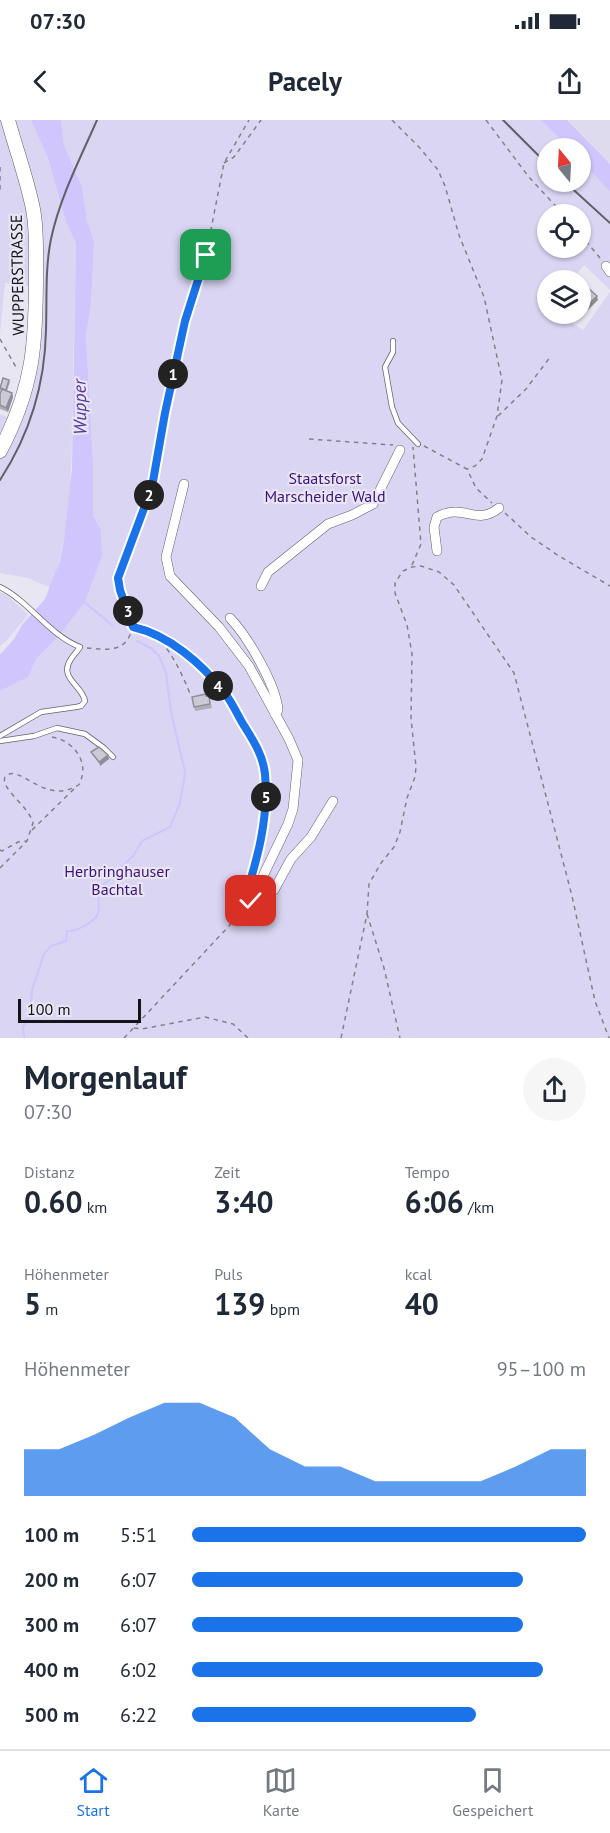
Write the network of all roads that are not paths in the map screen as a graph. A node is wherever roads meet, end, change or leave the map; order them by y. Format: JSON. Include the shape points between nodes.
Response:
{"nodes":[{"id":1,"x":8,"y":120,"type":"edge"},
{"id":2,"x":393,"y":341,"type":"dead end"},
{"id":3,"x":418,"y":444,"type":"road end"},
{"id":4,"x":401,"y":447,"type":"road end"},
{"id":5,"x":0,"y":451,"type":"edge"},
{"id":6,"x":184,"y":484,"type":"dead end"},
{"id":7,"x":499,"y":508,"type":"road end"},
{"id":8,"x":437,"y":551,"type":"dead end"},
{"id":9,"x":261,"y":586,"type":"dead end"},
{"id":10,"x":0,"y":587,"type":"edge"},
{"id":11,"x":230,"y":618,"type":"dead end"},
{"id":12,"x":275,"y":714,"type":"junction"},
{"id":13,"x":0,"y":735,"type":"edge"},
{"id":14,"x":0,"y":741,"type":"edge"},
{"id":15,"x":113,"y":757,"type":"dead end"},
{"id":16,"x":333,"y":801,"type":"dead end"},
{"id":17,"x":253,"y":886,"type":"junction"},
{"id":18,"x":243,"y":904,"type":"road end"}],
"edges":[{"from":1,"to":5,"type":"main road","name":"WUPPERSTRASSE","via":[[35,227],[36,294],[34,349],[25,395]]},
{"from":2,"to":3,"type":"lane","via":[[393,352],[385,368],[392,407],[398,423]]},
{"from":4,"to":9,"type":"street","via":[[373,504],[328,524],[268,572]]},
{"from":6,"to":12,"type":"street","via":[[166,557],[170,576],[219,627],[249,666]]},
{"from":7,"to":8,"type":"street","via":[[481,517],[457,511],[437,518]]},
{"from":10,"to":13,"type":"lane","via":[[80,647],[67,672],[83,695],[83,704],[41,712]]},
{"from":11,"to":12,"type":"street","via":[[242,630],[273,691],[278,710]]},
{"from":12,"to":17,"type":"street","via":[[298,760],[293,809]]},
{"from":14,"to":15,"type":"lane","via":[[57,728],[85,734]]},
{"from":16,"to":17,"type":"street","via":[[274,890],[268,895]]},
{"from":17,"to":18,"type":"street","via":[[251,901]]}]}
